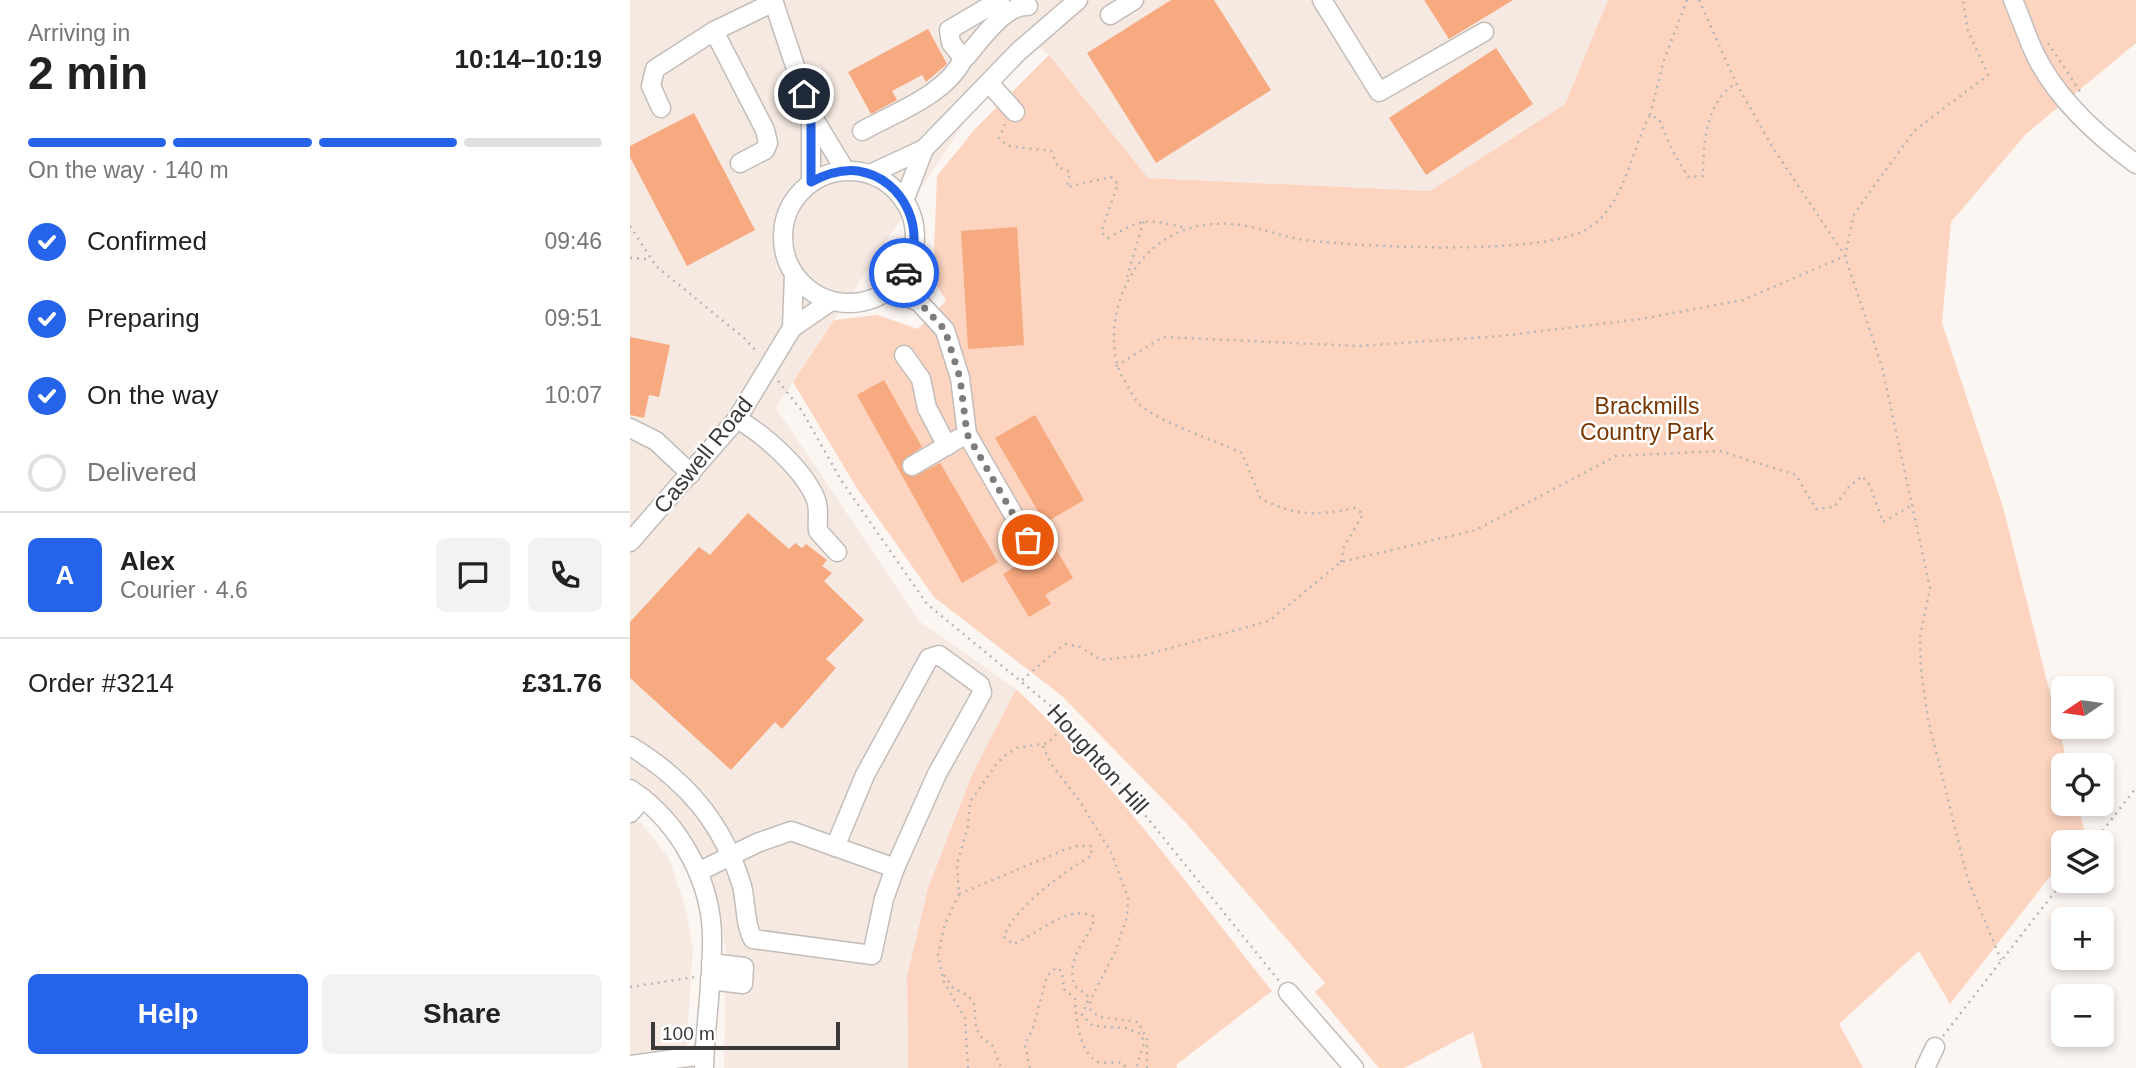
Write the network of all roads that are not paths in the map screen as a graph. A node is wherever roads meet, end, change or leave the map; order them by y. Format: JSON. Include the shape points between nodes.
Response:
{"nodes":[{"id":1,"x":1000,"y":0,"type":"edge"},
{"id":2,"x":1079,"y":0,"type":"edge"},
{"id":3,"x":1134,"y":0,"type":"edge"},
{"id":4,"x":1322,"y":0,"type":"edge"},
{"id":5,"x":2013,"y":0,"type":"edge"},
{"id":6,"x":773,"y":1,"type":"edge"},
{"id":7,"x":1026,"y":3,"type":"edge"},
{"id":8,"x":1110,"y":15,"type":"dead end"},
{"id":9,"x":1049,"y":25,"type":"junction"},
{"id":10,"x":714,"y":31,"type":"junction"},
{"id":11,"x":1484,"y":32,"type":"dead end"},
{"id":12,"x":964,"y":57,"type":"junction"},
{"id":13,"x":989,"y":83,"type":"junction"},
{"id":14,"x":661,"y":108,"type":"dead end"},
{"id":15,"x":1014,"y":110,"type":"road end"},
{"id":16,"x":811,"y":114,"type":"junction"},
{"id":17,"x":862,"y":131,"type":"dead end"},
{"id":18,"x":924,"y":149,"type":"junction"},
{"id":19,"x":740,"y":163,"type":"dead end"},
{"id":20,"x":2136,"y":164,"type":"edge"},
{"id":21,"x":845,"y":170,"type":"junction"},
{"id":22,"x":870,"y":174,"type":"junction"},
{"id":23,"x":811,"y":182,"type":"junction"},
{"id":24,"x":904,"y":201,"type":"junction"},
{"id":25,"x":908,"y":266,"type":"junction"},
{"id":26,"x":794,"y":275,"type":"junction"},
{"id":27,"x":889,"y":289,"type":"junction"},
{"id":28,"x":831,"y":301,"type":"junction"},
{"id":29,"x":919,"y":302,"type":"junction"},
{"id":30,"x":792,"y":328,"type":"junction"},
{"id":31,"x":904,"y":355,"type":"dead end"},
{"id":32,"x":737,"y":419,"type":"junction"},
{"id":33,"x":630,"y":428,"type":"edge"},
{"id":34,"x":967,"y":434,"type":"junction"},
{"id":35,"x":947,"y":446,"type":"junction"},
{"id":36,"x":912,"y":466,"type":"dead end"},
{"id":37,"x":691,"y":474,"type":"junction"},
{"id":38,"x":1028,"y":540,"type":"dead end"},
{"id":39,"x":630,"y":542,"type":"edge"},
{"id":40,"x":837,"y":552,"type":"dead end"},
{"id":41,"x":630,"y":746,"type":"edge"},
{"id":42,"x":637,"y":793,"type":"edge"},
{"id":43,"x":630,"y":813,"type":"edge"},
{"id":44,"x":835,"y":847,"type":"junction"},
{"id":45,"x":731,"y":854,"type":"junction"},
{"id":46,"x":895,"y":868,"type":"junction"},
{"id":47,"x":698,"y":872,"type":"junction"},
{"id":48,"x":1288,"y":992,"type":"road end"},
{"id":49,"x":1934,"y":1047,"type":"road end"},
{"id":50,"x":704,"y":1061,"type":"edge"},
{"id":51,"x":630,"y":1065,"type":"edge"},
{"id":52,"x":1354,"y":1068,"type":"edge"},
{"id":53,"x":1925,"y":1068,"type":"edge"}],
"edges":[{"from":1,"to":12,"type":"street","via":[[949,30],[951,43]]},
{"from":2,"to":9,"type":"street"},
{"from":3,"to":8,"type":"street"},
{"from":4,"to":11,"type":"street","via":[[1379,92]]},
{"from":5,"to":20,"type":"street","via":[[2036,58],[2069,103],[2103,140]]},
{"from":6,"to":10,"type":"street"},
{"from":6,"to":16,"type":"street"},
{"from":7,"to":9,"type":"street"},
{"from":7,"to":12,"type":"street","via":[[1007,14]]},
{"from":9,"to":13,"type":"street"},
{"from":10,"to":14,"type":"street","via":[[655,69],[651,86]]},
{"from":10,"to":19,"type":"street","via":[[768,143]]},
{"from":12,"to":17,"type":"street","via":[[954,75],[937,89]]},
{"from":13,"to":15,"type":"street"},
{"from":13,"to":18,"type":"street"},
{"from":16,"to":21,"type":"street"},
{"from":16,"to":23,"type":"street"},
{"from":18,"to":22,"type":"street"},
{"from":18,"to":24,"type":"street"},
{"from":21,"to":22,"type":"street"},
{"from":21,"to":23,"type":"street"},
{"from":22,"to":24,"type":"street","via":[[889,184]]},
{"from":23,"to":26,"type":"street","via":[[796,196],[784,225],[785,256]]},
{"from":24,"to":25,"type":"street","via":[[913,222],[915,244]]},
{"from":25,"to":27,"type":"street"},
{"from":25,"to":29,"type":"street"},
{"from":26,"to":28,"type":"street","via":[[810,291]]},
{"from":26,"to":30,"type":"street","name":"Caswell Road"},
{"from":27,"to":28,"type":"street","via":[[861,302]]},
{"from":27,"to":29,"type":"street"},
{"from":28,"to":30,"type":"street","name":"Caswell Road"},
{"from":29,"to":34,"type":"street","via":[[945,330],[960,378]]},
{"from":30,"to":32,"type":"street","name":"Caswell Road"},
{"from":31,"to":35,"type":"street","via":[[921,379],[927,408]]},
{"from":32,"to":37,"type":"street","name":"Caswell Road"},
{"from":32,"to":40,"type":"street","via":[[763,434],[792,465],[817,501],[818,531]]},
{"from":33,"to":37,"type":"street","via":[[656,441]]},
{"from":34,"to":35,"type":"street"},
{"from":34,"to":38,"type":"street"},
{"from":35,"to":36,"type":"street"},
{"from":37,"to":39,"type":"street","name":"Caswell Road"},
{"from":41,"to":45,"type":"street","via":[[691,792],[721,832]]},
{"from":42,"to":43,"type":"street"},
{"from":42,"to":47,"type":"street","via":[[658,811]]},
{"from":44,"to":45,"type":"street","via":[[787,831]]},
{"from":44,"to":46,"type":"street"},
{"from":44,"to":46,"type":"street","via":[[889,727],[929,658],[939,655],[980,685],[982,693],[937,774]]},
{"from":45,"to":46,"type":"street","via":[[753,939],[870,956]]},
{"from":45,"to":47,"type":"street"},
{"from":47,"to":50,"type":"street","via":[[713,942],[705,974]]},
{"from":48,"to":52,"type":"street"},
{"from":49,"to":53,"type":"street"},
{"from":50,"to":51,"type":"street"}]}
